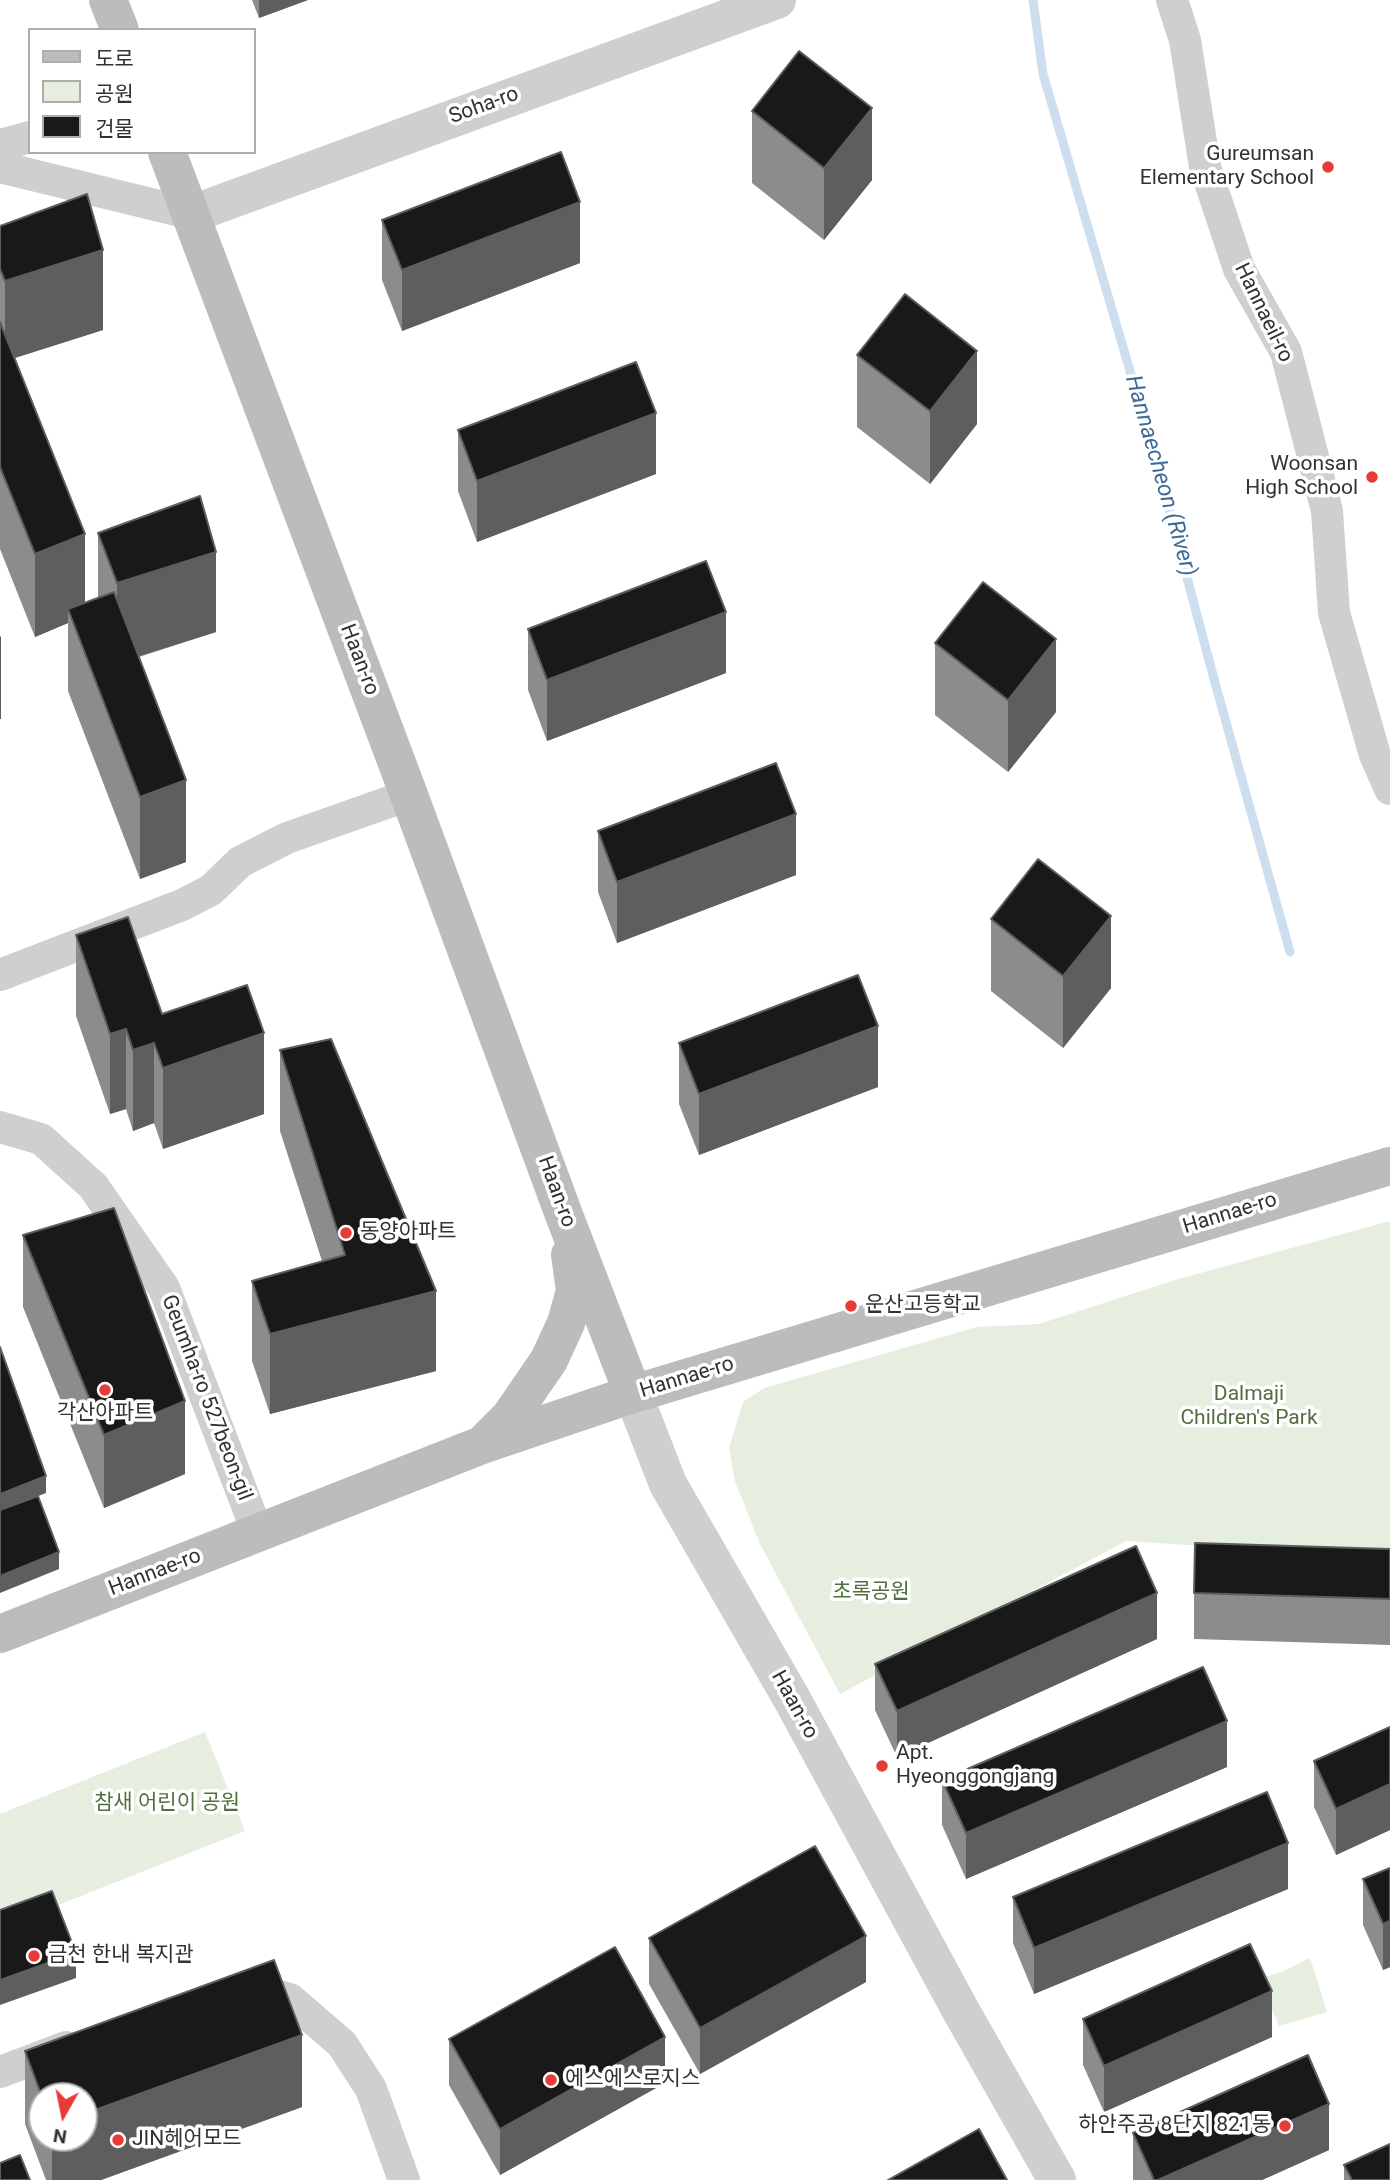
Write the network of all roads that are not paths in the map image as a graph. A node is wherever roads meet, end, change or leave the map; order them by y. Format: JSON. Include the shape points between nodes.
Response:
{"nodes":[{"id":1,"x":108,"y":0,"type":"edge"},
{"id":2,"x":777,"y":0,"type":"edge"},
{"id":3,"x":1172,"y":0,"type":"edge"},
{"id":4,"x":119,"y":28,"type":"edge"},
{"id":5,"x":28,"y":138,"type":"edge"},
{"id":6,"x":0,"y":145,"type":"edge"},
{"id":7,"x":168,"y":154,"type":"edge"},
{"id":8,"x":0,"y":167,"type":"edge"},
{"id":9,"x":192,"y":214,"type":"junction"},
{"id":10,"x":1390,"y":789,"type":"edge"},
{"id":11,"x":409,"y":795,"type":"junction"},
{"id":12,"x":0,"y":975,"type":"edge"},
{"id":13,"x":0,"y":1128,"type":"edge"},
{"id":14,"x":1390,"y":1167,"type":"edge"},
{"id":15,"x":564,"y":1215,"type":"junction"},
{"id":16,"x":633,"y":1394,"type":"junction"},
{"id":17,"x":482,"y":1445,"type":"junction"},
{"id":18,"x":258,"y":1534,"type":"junction"},
{"id":19,"x":0,"y":1634,"type":"edge"},
{"id":20,"x":222,"y":1988,"type":"edge"},
{"id":21,"x":91,"y":2038,"type":"edge"},
{"id":22,"x":0,"y":2072,"type":"edge"},
{"id":23,"x":404,"y":2180,"type":"edge"},
{"id":24,"x":1056,"y":2180,"type":"edge"}],
"edges":[{"from":1,"to":4,"type":"main road"},
{"from":2,"to":9,"type":"street","name":"Soha-ro"},
{"from":3,"to":10,"type":"street","name":"Hannaeil-ro","via":[[1185,40],[1205,167],[1239,269],[1286,352],[1326,512],[1334,613],[1375,755]]},
{"from":5,"to":6,"type":"street"},
{"from":7,"to":9,"type":"main road","name":"Haan-ro"},
{"from":8,"to":9,"type":"street"},
{"from":9,"to":11,"type":"main road","name":"Haan-ro"},
{"from":11,"to":12,"type":"street","via":[[287,838],[240,862],[211,890],[181,905]]},
{"from":11,"to":15,"type":"main road","name":"Haan-ro"},
{"from":13,"to":18,"type":"street","name":"Geumha-ro 527beon-gil","via":[[41,1139],[93,1185],[164,1289]]},
{"from":14,"to":16,"type":"main road","name":"Hannae-ro"},
{"from":15,"to":16,"type":"main road","name":"Haan-ro"},
{"from":15,"to":17,"type":"main road","via":[[575,1292],[566,1322],[527,1394]]},
{"from":16,"to":17,"type":"main road","name":"Hannae-ro"},
{"from":16,"to":24,"type":"street","name":"Haan-ro","via":[[668,1484],[793,1701]]},
{"from":17,"to":18,"type":"main road","name":"Hannae-ro"},
{"from":18,"to":19,"type":"main road","name":"Hannae-ro"},
{"from":20,"to":23,"type":"street","via":[[235,1983],[290,1999],[342,2044],[371,2089]]},
{"from":21,"to":22,"type":"street"}]}
